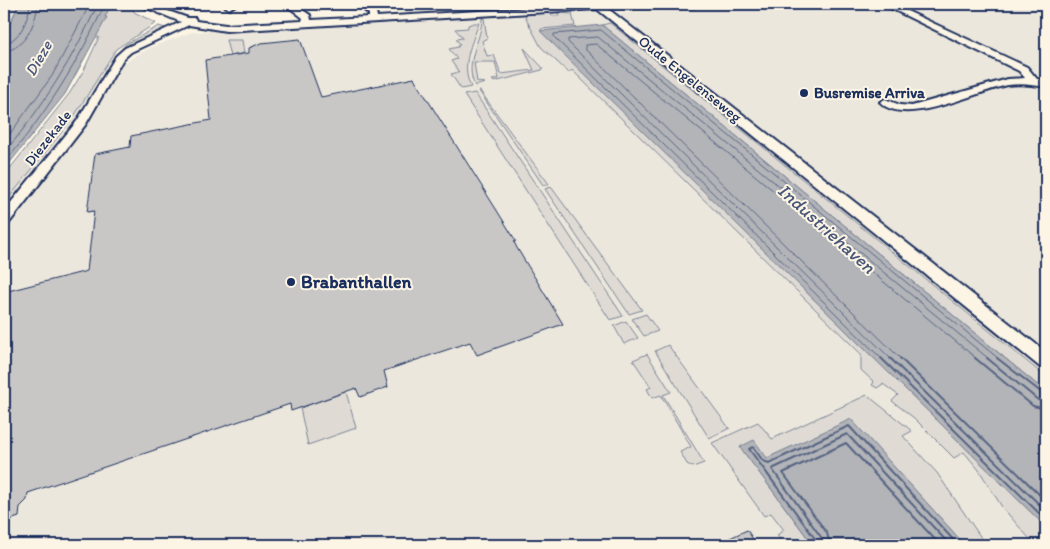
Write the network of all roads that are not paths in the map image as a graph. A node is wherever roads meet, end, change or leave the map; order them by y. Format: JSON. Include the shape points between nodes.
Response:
{"nodes":[{"id":1,"x":141,"y":4,"type":"edge"},
{"id":2,"x":151,"y":4,"type":"edge"},
{"id":3,"x":289,"y":4,"type":"edge"},
{"id":4,"x":360,"y":4,"type":"edge"},
{"id":5,"x":639,"y":4,"type":"edge"},
{"id":6,"x":679,"y":4,"type":"edge"},
{"id":7,"x":692,"y":4,"type":"edge"},
{"id":8,"x":886,"y":4,"type":"edge"},
{"id":9,"x":601,"y":7,"type":"junction"},
{"id":10,"x":499,"y":8,"type":"edge"},
{"id":11,"x":373,"y":19,"type":"junction"},
{"id":12,"x":193,"y":21,"type":"junction"},
{"id":13,"x":306,"y":23,"type":"junction"},
{"id":14,"x":1033,"y":82,"type":"junction"},
{"id":15,"x":1046,"y":84,"type":"edge"},
{"id":16,"x":885,"y":102,"type":"dead end"},
{"id":17,"x":4,"y":220,"type":"edge"},
{"id":18,"x":1046,"y":362,"type":"edge"}],
"edges":[{"from":1,"to":12,"type":"street"},
{"from":2,"to":12,"type":"street"},
{"from":3,"to":13,"type":"street","via":[[307,17]]},
{"from":4,"to":11,"type":"street","via":[[373,13]]},
{"from":5,"to":9,"type":"street"},
{"from":6,"to":7,"type":"street"},
{"from":6,"to":9,"type":"street"},
{"from":8,"to":14,"type":"street","via":[[1023,69]]},
{"from":9,"to":10,"type":"street","via":[[552,10]]},
{"from":9,"to":18,"type":"street","name":"Oude Engelenseweg"},
{"from":10,"to":11,"type":"street"},
{"from":11,"to":13,"type":"street"},
{"from":12,"to":13,"type":"street","via":[[226,28]]},
{"from":12,"to":17,"type":"street","name":"Diezekade","via":[[136,52],[112,72],[82,122]]},
{"from":14,"to":15,"type":"street"},
{"from":14,"to":16,"type":"street","via":[[1008,82],[912,109],[898,108]]}]}
